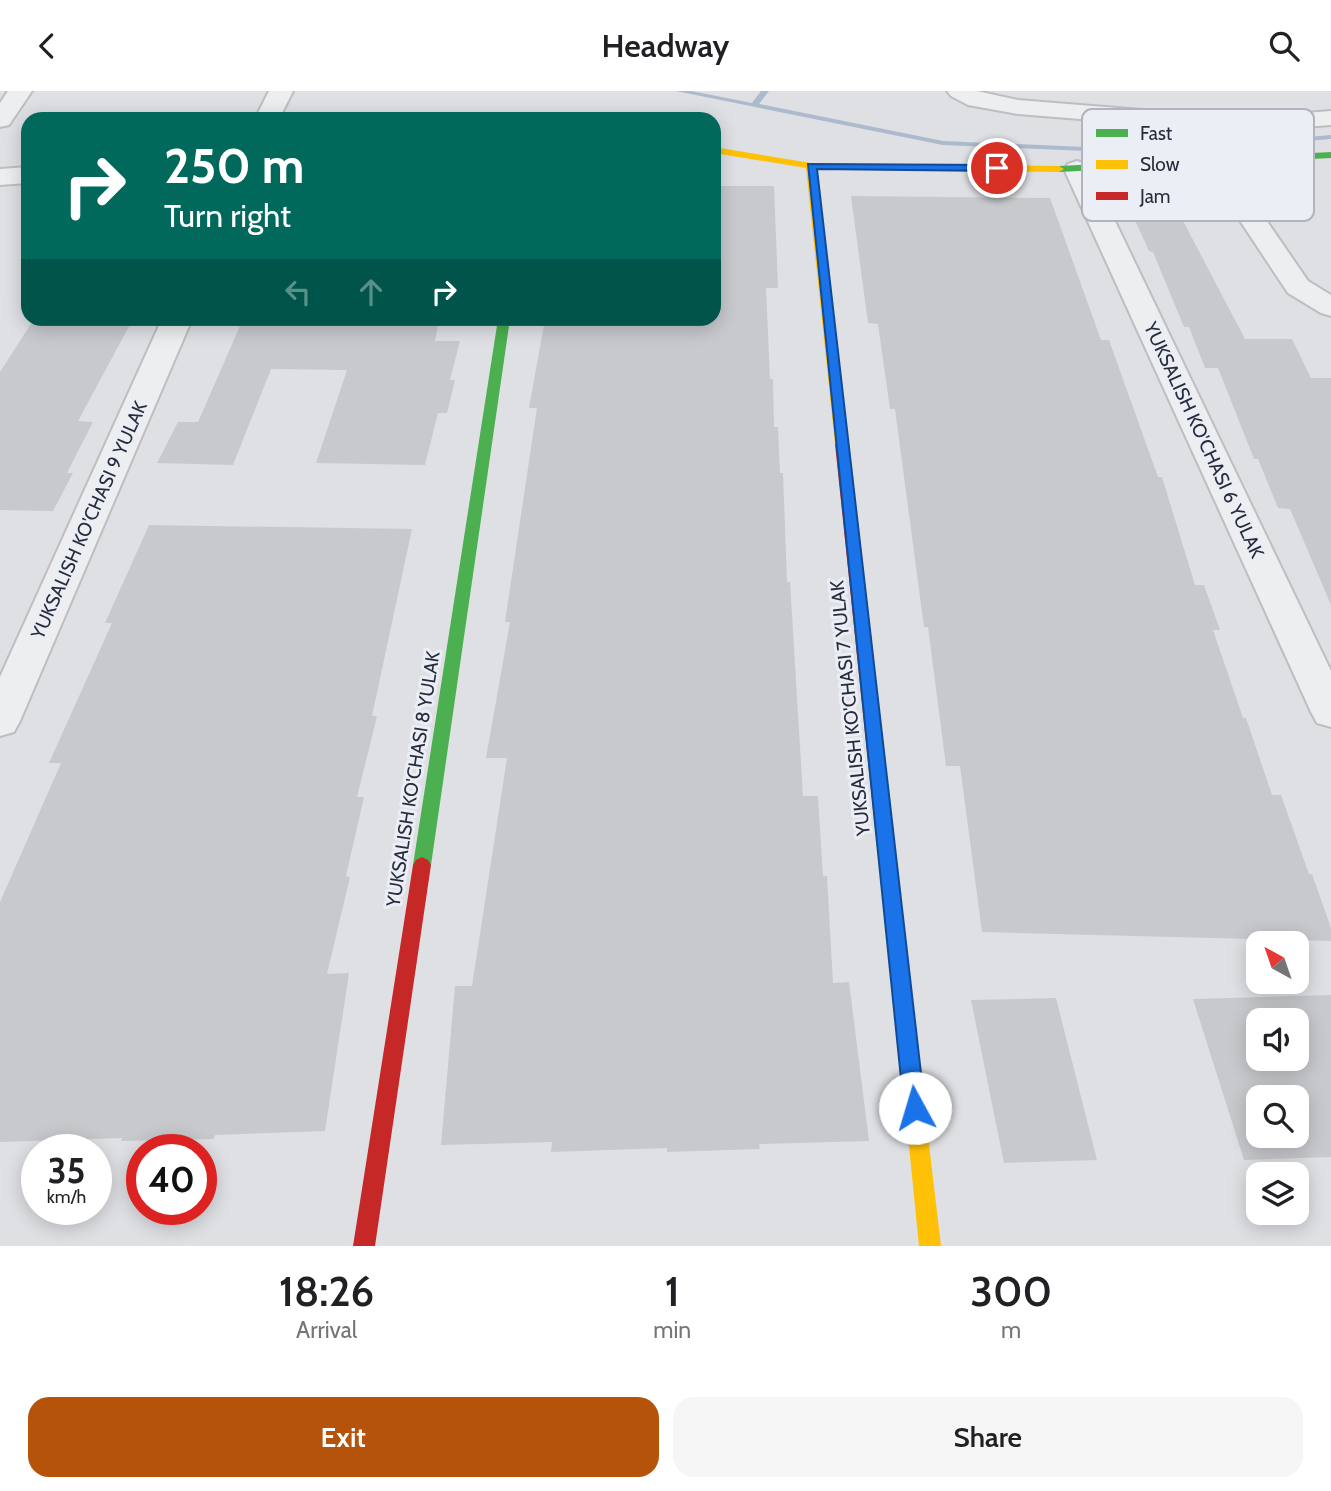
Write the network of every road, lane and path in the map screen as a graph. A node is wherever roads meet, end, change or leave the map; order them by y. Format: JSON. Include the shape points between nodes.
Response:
{"nodes":[{"id":1,"x":20,"y":91,"type":"edge"},
{"id":2,"x":281,"y":91,"type":"edge"},
{"id":3,"x":959,"y":91,"type":"edge"},
{"id":4,"x":270,"y":112,"type":"edge"},
{"id":5,"x":1082,"y":112,"type":"edge"},
{"id":6,"x":0,"y":120,"type":"edge"},
{"id":7,"x":721,"y":151,"type":"edge"},
{"id":8,"x":811,"y":166,"type":"junction"},
{"id":9,"x":1077,"y":169,"type":"junction"},
{"id":10,"x":1082,"y":169,"type":"edge"},
{"id":11,"x":21,"y":176,"type":"edge"},
{"id":12,"x":0,"y":177,"type":"edge"},
{"id":13,"x":1082,"y":180,"type":"edge"},
{"id":14,"x":1101,"y":221,"type":"edge"},
{"id":15,"x":1254,"y":221,"type":"edge"},
{"id":16,"x":1331,"y":307,"type":"edge"},
{"id":17,"x":174,"y":326,"type":"edge"},
{"id":18,"x":503,"y":326,"type":"edge"},
{"id":19,"x":1331,"y":712,"type":"edge"},
{"id":20,"x":0,"y":721,"type":"edge"},
{"id":21,"x":364,"y":1246,"type":"edge"},
{"id":22,"x":930,"y":1246,"type":"edge"}],
"edges":[{"from":1,"to":6,"type":"street"},
{"from":2,"to":4,"type":"street"},
{"from":3,"to":5,"type":"street","via":[[976,100]]},
{"from":7,"to":8,"type":"street"},
{"from":8,"to":9,"type":"street"},
{"from":8,"to":22,"type":"street","name":"YUKSALISH KO'CHASI 7 YULAK"},
{"from":9,"to":10,"type":"street"},
{"from":9,"to":13,"type":"street","name":"YUKSALISH KO'CHASI 6 YULAK"},
{"from":11,"to":12,"type":"street"},
{"from":14,"to":19,"type":"street","name":"YUKSALISH KO'CHASI 6 YULAK"},
{"from":15,"to":16,"type":"street","via":[[1298,287]]},
{"from":17,"to":20,"type":"street","name":"YUKSALISH KO'CHASI 9 YULAK"},
{"from":18,"to":21,"type":"street","name":"YUKSALISH KO'CHASI 8 YULAK"}]}
